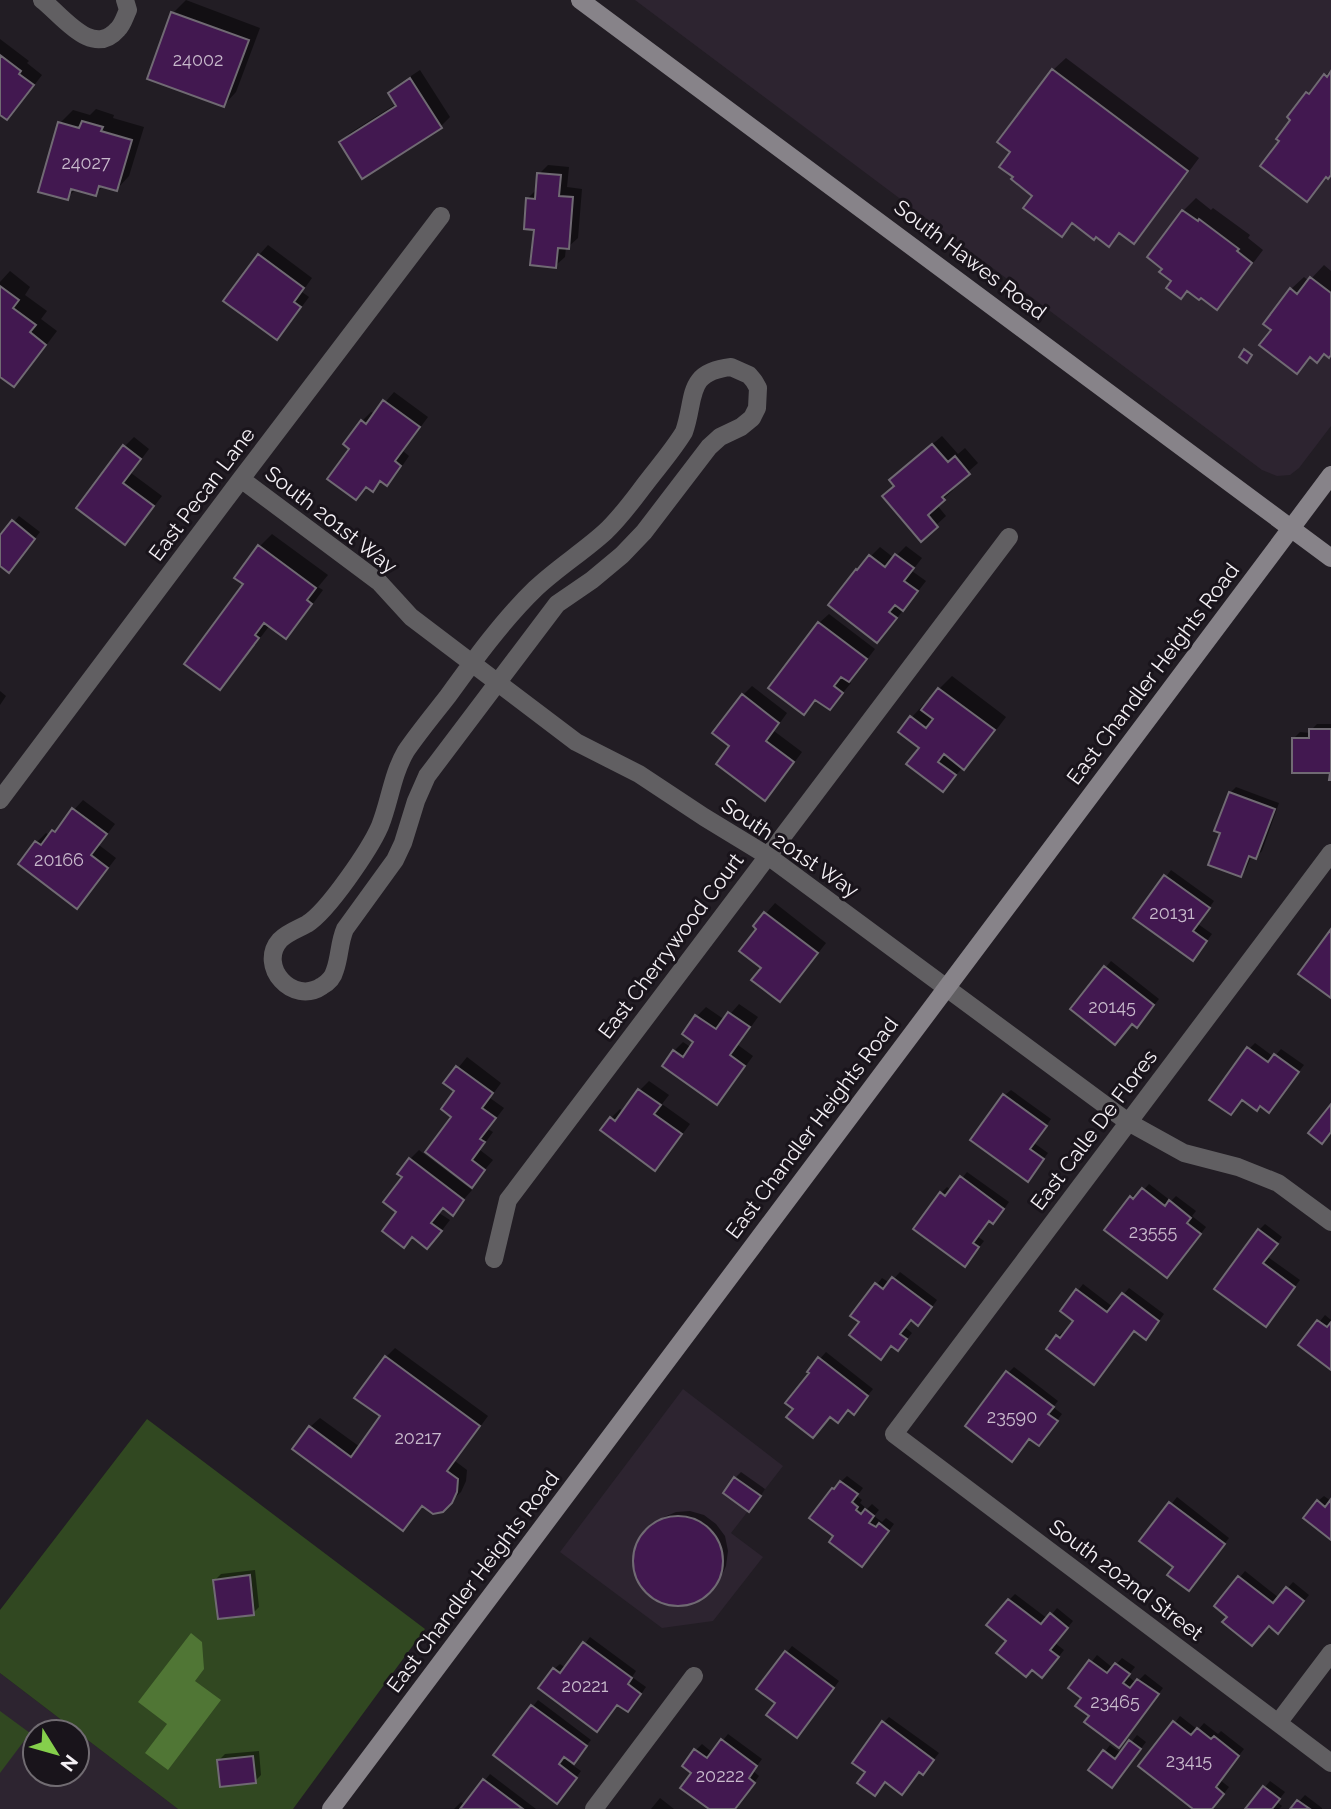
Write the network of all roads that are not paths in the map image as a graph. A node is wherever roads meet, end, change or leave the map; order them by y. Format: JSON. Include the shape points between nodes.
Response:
{"nodes":[{"id":1,"x":41,"y":0,"type":"edge"},
{"id":2,"x":125,"y":0,"type":"edge"},
{"id":3,"x":580,"y":0,"type":"edge"},
{"id":4,"x":441,"y":216,"type":"dead end"},
{"id":5,"x":664,"y":459,"type":"junction"},
{"id":6,"x":686,"y":475,"type":"junction"},
{"id":7,"x":1331,"y":475,"type":"edge"},
{"id":8,"x":241,"y":479,"type":"junction"},
{"id":9,"x":1292,"y":528,"type":"junction"},
{"id":10,"x":1009,"y":537,"type":"dead end"},
{"id":11,"x":1331,"y":558,"type":"edge"},
{"id":12,"x":538,"y":586,"type":"junction"},
{"id":13,"x":557,"y":604,"type":"junction"},
{"id":14,"x":472,"y":663,"type":"junction"},
{"id":15,"x":497,"y":682,"type":"junction"},
{"id":16,"x":0,"y":800,"type":"edge"},
{"id":17,"x":380,"y":825,"type":"junction"},
{"id":18,"x":407,"y":833,"type":"junction"},
{"id":19,"x":1331,"y":853,"type":"edge"},
{"id":20,"x":768,"y":856,"type":"junction"},
{"id":21,"x":946,"y":988,"type":"junction"},
{"id":22,"x":1128,"y":1122,"type":"junction"},
{"id":23,"x":1331,"y":1222,"type":"edge"},
{"id":24,"x":494,"y":1259,"type":"dead end"},
{"id":25,"x":894,"y":1434,"type":"joint"},
{"id":26,"x":1331,"y":1653,"type":"edge"},
{"id":27,"x":694,"y":1676,"type":"dead end"},
{"id":28,"x":1278,"y":1723,"type":"junction"},
{"id":29,"x":1331,"y":1763,"type":"edge"},
{"id":30,"x":331,"y":1809,"type":"edge"},
{"id":31,"x":594,"y":1809,"type":"edge"}],
"edges":[{"from":1,"to":2,"type":"street","via":[[89,39],[107,38],[119,28],[128,10]]},
{"from":3,"to":9,"type":"main road","name":"South Hawes Road"},
{"from":4,"to":8,"type":"street","name":"East Pecan Lane"},
{"from":5,"to":6,"type":"street"},
{"from":5,"to":6,"type":"street","via":[[684,432],[701,377],[731,367],[749,375],[758,388],[752,418],[720,437]]},
{"from":5,"to":12,"type":"street","via":[[606,531]]},
{"from":6,"to":13,"type":"street","via":[[622,555]]},
{"from":7,"to":9,"type":"main road","name":"East Chandler Heights Road"},
{"from":8,"to":14,"type":"street","name":"South 201st Way","via":[[379,582],[411,617]]},
{"from":8,"to":16,"type":"street","name":"East Pecan Lane"},
{"from":9,"to":11,"type":"main road","name":"South Hawes Road"},
{"from":9,"to":21,"type":"main road","name":"East Chandler Heights Road"},
{"from":10,"to":20,"type":"street","name":"East Cherrywood Court"},
{"from":12,"to":13,"type":"street"},
{"from":12,"to":14,"type":"street"},
{"from":13,"to":15,"type":"street"},
{"from":14,"to":15,"type":"street","name":"South 201st Way"},
{"from":14,"to":17,"type":"street","via":[[405,753]]},
{"from":15,"to":18,"type":"street","via":[[427,776]]},
{"from":15,"to":20,"type":"street","name":"South 201st Way","via":[[576,742],[639,774]]},
{"from":17,"to":18,"type":"street"},
{"from":17,"to":18,"type":"street","via":[[322,912],[279,942],[272,963],[291,988],[313,992],[331,980],[345,929],[395,860]]},
{"from":19,"to":22,"type":"street","name":"East Calle De Flores"},
{"from":20,"to":21,"type":"street","name":"South 201st Way"},
{"from":20,"to":24,"type":"street","name":"East Cherrywood Court","via":[[508,1200]]},
{"from":21,"to":22,"type":"street","name":"South 201st Way"},
{"from":21,"to":30,"type":"main road","name":"East Chandler Heights Road"},
{"from":22,"to":23,"type":"street","name":"South 201st Way","via":[[1184,1153],[1278,1183]]},
{"from":22,"to":25,"type":"street","name":"East Calle De Flores"},
{"from":25,"to":28,"type":"street","name":"South 202nd Street"},
{"from":26,"to":28,"type":"street"},
{"from":27,"to":31,"type":"street"},
{"from":28,"to":29,"type":"street","name":"South 202nd Street"}]}
